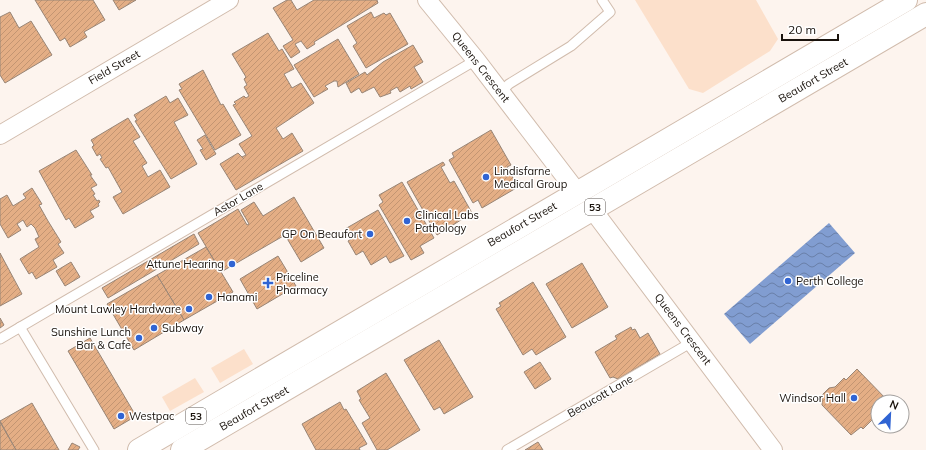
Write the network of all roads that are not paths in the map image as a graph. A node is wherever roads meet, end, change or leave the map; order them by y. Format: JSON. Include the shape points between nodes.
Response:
{"nodes":[{"id":1,"x":229,"y":0,"type":"edge"},
{"id":2,"x":427,"y":0,"type":"edge"},
{"id":3,"x":602,"y":0,"type":"edge"},
{"id":4,"x":906,"y":0,"type":"edge"},
{"id":5,"x":926,"y":14,"type":"edge"},
{"id":6,"x":476,"y":60,"type":"junction"},
{"id":7,"x":500,"y":92,"type":"junction"},
{"id":8,"x":0,"y":135,"type":"edge"},
{"id":9,"x":577,"y":192,"type":"junction"},
{"id":10,"x":592,"y":209,"type":"junction"},
{"id":11,"x":20,"y":327,"type":"junction"},
{"id":12,"x":0,"y":339,"type":"edge"},
{"id":13,"x":692,"y":342,"type":"junction"},
{"id":14,"x":94,"y":450,"type":"edge"},
{"id":15,"x":139,"y":450,"type":"edge"},
{"id":16,"x":182,"y":450,"type":"edge"},
{"id":17,"x":508,"y":450,"type":"edge"},
{"id":18,"x":773,"y":450,"type":"edge"}],
"edges":[{"from":1,"to":8,"type":"street","name":"Field Street"},
{"from":2,"to":6,"type":"street","name":"Queens Crescent"},
{"from":3,"to":7,"type":"lane","via":[[610,12],[571,46]]},
{"from":4,"to":9,"type":"main road","name":"Beaufort Street","number":"53"},
{"from":5,"to":10,"type":"main road","name":"Beaufort Street","number":"53"},
{"from":6,"to":7,"type":"street","name":"Queens Crescent"},
{"from":6,"to":11,"type":"lane","name":"Astor Lane"},
{"from":7,"to":9,"type":"street","name":"Queens Crescent"},
{"from":9,"to":15,"type":"main road","name":"Beaufort Street","number":"53"},
{"from":10,"to":13,"type":"street","name":"Queens Crescent"},
{"from":10,"to":16,"type":"main road","name":"Beaufort Street","number":"53"},
{"from":11,"to":12,"type":"lane","name":"Astor Lane"},
{"from":11,"to":14,"type":"lane"},
{"from":13,"to":17,"type":"lane","name":"Beaucott Lane"},
{"from":13,"to":18,"type":"street","name":"Queens Crescent"}]}
